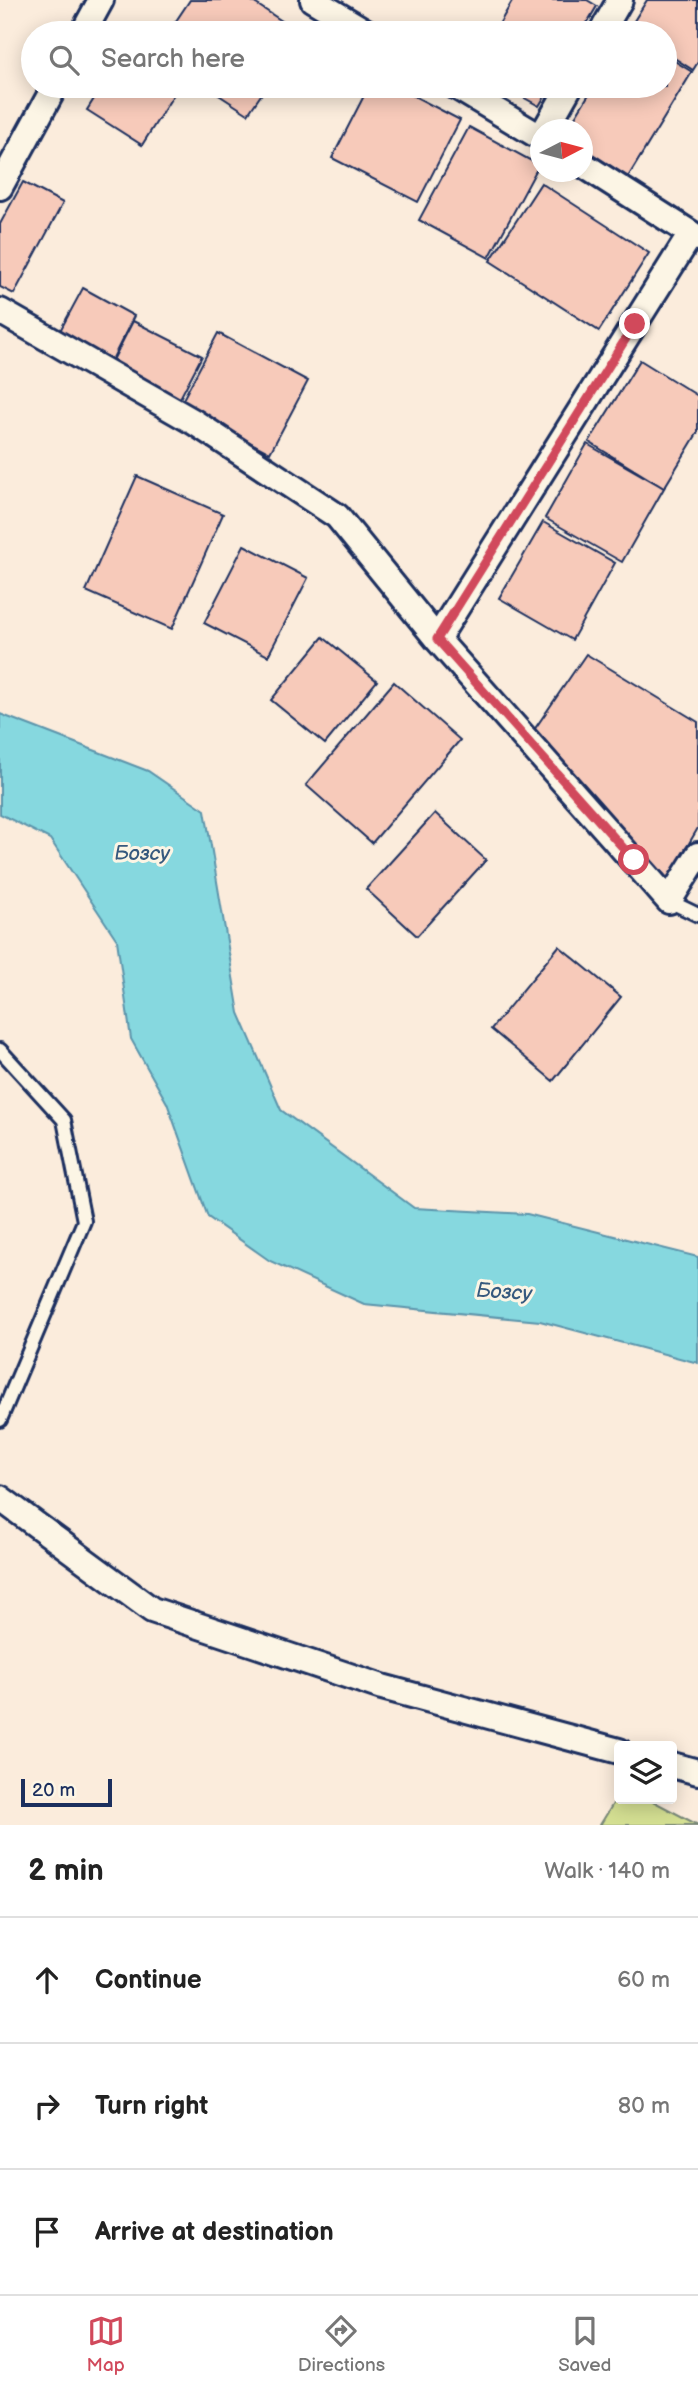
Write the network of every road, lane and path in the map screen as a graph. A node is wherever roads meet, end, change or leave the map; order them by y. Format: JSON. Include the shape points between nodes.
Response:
{"nodes":[{"id":1,"x":101,"y":0,"type":"edge"},
{"id":2,"x":313,"y":0,"type":"edge"},
{"id":3,"x":620,"y":0,"type":"edge"},
{"id":4,"x":90,"y":21,"type":"edge"},
{"id":5,"x":348,"y":21,"type":"edge"},
{"id":6,"x":608,"y":21,"type":"edge"},
{"id":7,"x":48,"y":98,"type":"edge"},
{"id":8,"x":476,"y":98,"type":"edge"},
{"id":9,"x":563,"y":98,"type":"edge"},
{"id":10,"x":551,"y":119,"type":"edge"},
{"id":11,"x":530,"y":130,"type":"edge"},
{"id":12,"x":593,"y":170,"type":"edge"},
{"id":13,"x":0,"y":187,"type":"edge"},
{"id":14,"x":695,"y":236,"type":"edge"},
{"id":15,"x":0,"y":311,"type":"edge"},
{"id":16,"x":437,"y":639,"type":"junction"},
{"id":17,"x":698,"y":855,"type":"edge"},
{"id":18,"x":669,"y":901,"type":"junction"},
{"id":19,"x":698,"y":915,"type":"edge"},
{"id":20,"x":0,"y":1050,"type":"edge"},
{"id":21,"x":0,"y":1420,"type":"edge"},
{"id":22,"x":0,"y":1498,"type":"edge"},
{"id":23,"x":614,"y":1750,"type":"edge"},
{"id":24,"x":677,"y":1766,"type":"edge"},
{"id":25,"x":698,"y":1772,"type":"edge"}],
"edges":[{"from":1,"to":4,"type":"street"},
{"from":2,"to":5,"type":"street"},
{"from":3,"to":6,"type":"street"},
{"from":7,"to":13,"type":"street"},
{"from":8,"to":11,"type":"street"},
{"from":9,"to":10,"type":"street"},
{"from":12,"to":14,"type":"street"},
{"from":14,"to":16,"type":"street"},
{"from":15,"to":16,"type":"street","via":[[194,422],[337,516]]},
{"from":16,"to":18,"type":"street"},
{"from":17,"to":18,"type":"street"},
{"from":18,"to":19,"type":"lane"},
{"from":20,"to":21,"type":"lane","via":[[64,1120],[84,1221]]},
{"from":22,"to":23,"type":"street","via":[[152,1610],[382,1687]]},
{"from":24,"to":25,"type":"street"}]}
